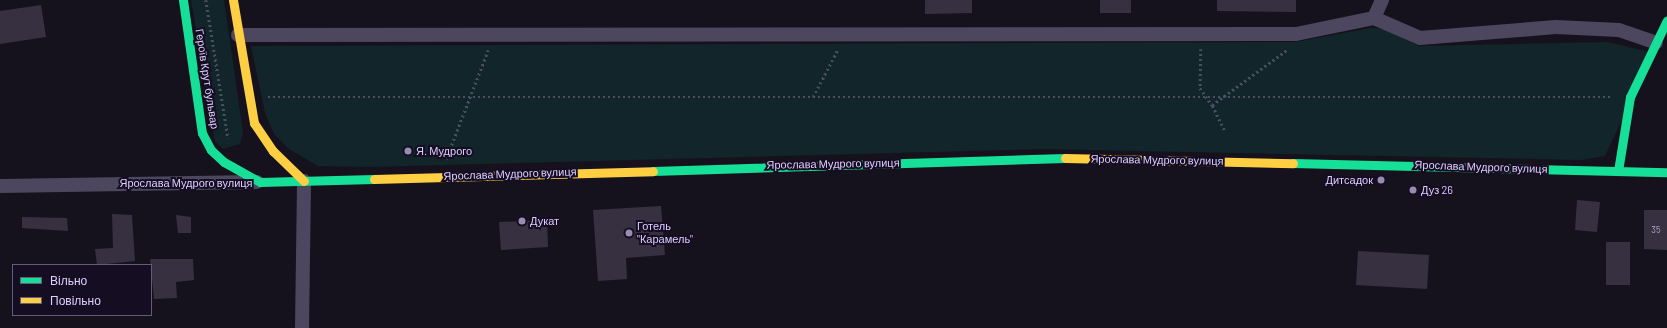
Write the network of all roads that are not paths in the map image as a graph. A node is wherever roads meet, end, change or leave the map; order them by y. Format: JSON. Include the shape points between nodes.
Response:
{"nodes":[{"id":1,"x":183,"y":0,"type":"edge"},
{"id":2,"x":233,"y":0,"type":"edge"},
{"id":3,"x":1382,"y":0,"type":"edge"},
{"id":4,"x":1374,"y":18,"type":"junction"},
{"id":5,"x":1667,"y":20,"type":"edge"},
{"id":6,"x":238,"y":35,"type":"junction"},
{"id":7,"x":1656,"y":43,"type":"junction"},
{"id":8,"x":1618,"y":171,"type":"junction"},
{"id":9,"x":1667,"y":172,"type":"edge"},
{"id":10,"x":304,"y":181,"type":"junction"},
{"id":11,"x":260,"y":182,"type":"junction"},
{"id":12,"x":0,"y":186,"type":"edge"},
{"id":13,"x":302,"y":328,"type":"edge"}],
"edges":[{"from":1,"to":11,"type":"street","name":"Героїв Крут бульвар","via":[[202,133],[211,150],[224,162]]},
{"from":2,"to":6,"type":"street"},
{"from":3,"to":4,"type":"street"},
{"from":4,"to":6,"type":"street","via":[[1296,34]]},
{"from":4,"to":7,"type":"street","via":[[1420,38],[1556,27],[1619,30]]},
{"from":5,"to":7,"type":"street"},
{"from":6,"to":10,"type":"street","via":[[254,123],[273,151]]},
{"from":7,"to":8,"type":"street","via":[[1630,97]]},
{"from":8,"to":9,"type":"street","name":"Ярослава Мудрого вулиця"},
{"from":8,"to":10,"type":"street","name":"Ярослава Мудрого вулиця","via":[[1082,158]]},
{"from":10,"to":11,"type":"street","name":"Ярослава Мудрого вулиця"},
{"from":10,"to":13,"type":"street"},
{"from":11,"to":12,"type":"street","name":"Ярослава Мудрого вулиця"}]}
